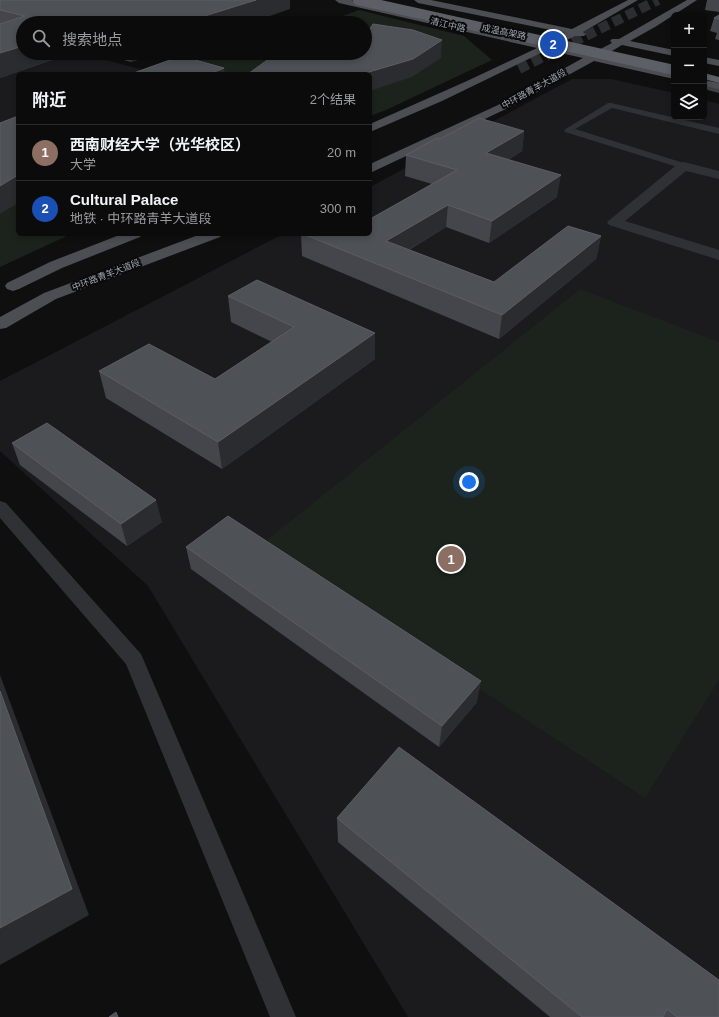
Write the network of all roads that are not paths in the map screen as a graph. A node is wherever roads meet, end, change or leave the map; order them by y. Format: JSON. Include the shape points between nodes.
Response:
{"nodes":[{"id":1,"x":339,"y":0,"type":"edge"},
{"id":2,"x":358,"y":0,"type":"edge"},
{"id":3,"x":393,"y":0,"type":"edge"},
{"id":4,"x":418,"y":0,"type":"edge"},
{"id":5,"x":634,"y":0,"type":"edge"},
{"id":6,"x":693,"y":0,"type":"edge"},
{"id":7,"x":576,"y":33,"type":"junction"},
{"id":8,"x":591,"y":36,"type":"dead end"},
{"id":9,"x":606,"y":39,"type":"dead end"},
{"id":10,"x":621,"y":42,"type":"junction"},
{"id":11,"x":546,"y":47,"type":"junction"},
{"id":12,"x":671,"y":52,"type":"edge"},
{"id":13,"x":592,"y":57,"type":"junction"},
{"id":14,"x":671,"y":59,"type":"edge"},
{"id":15,"x":707,"y":61,"type":"edge"},
{"id":16,"x":719,"y":63,"type":"edge"},
{"id":17,"x":622,"y":64,"type":"joint"},
{"id":18,"x":707,"y":67,"type":"edge"},
{"id":19,"x":519,"y":69,"type":"tunnel mouth"},
{"id":20,"x":671,"y":69,"type":"edge"},
{"id":21,"x":719,"y":70,"type":"edge"},
{"id":22,"x":671,"y":76,"type":"edge"},
{"id":23,"x":707,"y":77,"type":"edge"},
{"id":24,"x":719,"y":80,"type":"edge"},
{"id":25,"x":707,"y":84,"type":"edge"},
{"id":26,"x":719,"y":86,"type":"edge"},
{"id":27,"x":707,"y":87,"type":"edge"},
{"id":28,"x":719,"y":90,"type":"edge"},
{"id":29,"x":478,"y":106,"type":"dead end"},
{"id":30,"x":443,"y":109,"type":"dead end"},
{"id":31,"x":372,"y":127,"type":"edge"},
{"id":32,"x":719,"y":131,"type":"edge"},
{"id":33,"x":372,"y":156,"type":"edge"},
{"id":34,"x":684,"y":166,"type":"junction"},
{"id":35,"x":372,"y":168,"type":"edge"},
{"id":36,"x":719,"y":175,"type":"edge"},
{"id":37,"x":106,"y":236,"type":"edge"},
{"id":38,"x":130,"y":236,"type":"edge"},
{"id":39,"x":178,"y":236,"type":"edge"},
{"id":40,"x":210,"y":236,"type":"edge"},
{"id":41,"x":719,"y":255,"type":"edge"},
{"id":42,"x":6,"y":289,"type":"edge"},
{"id":43,"x":50,"y":296,"type":"junction"},
{"id":44,"x":0,"y":324,"type":"edge"},
{"id":45,"x":0,"y":508,"type":"edge"},
{"id":46,"x":283,"y":1017,"type":"edge"}],
"edges":[{"from":1,"to":11,"type":"main road","name":"清江中路"},
{"from":2,"to":20,"type":"highway","name":"成温高架路","bridge":true},
{"from":3,"to":14,"type":"highway","name":"成温高架路"},
{"from":4,"to":7,"type":"main road","name":"清江中路"},
{"from":5,"to":7,"type":"main road"},
{"from":6,"to":10,"type":"main road","name":"中环路青羊大道段"},
{"from":7,"to":8,"type":"main road","name":"清江中路"},
{"from":7,"to":11,"type":"main road"},
{"from":9,"to":10,"type":"main road"},
{"from":10,"to":12,"type":"main road"},
{"from":10,"to":13,"type":"main road","name":"中环路青羊大道段"},
{"from":11,"to":13,"type":"main road","name":"清江中路"},
{"from":11,"to":31,"type":"main road","via":[[458,90]]},
{"from":13,"to":17,"type":"main road","name":"清江中路"},
{"from":13,"to":35,"type":"main road","name":"中环路青羊大道段","via":[[496,110]]},
{"from":15,"to":16,"type":"main road"},
{"from":17,"to":22,"type":"street"},
{"from":18,"to":21,"type":"highway"},
{"from":19,"to":30,"type":"main road"},
{"from":23,"to":24,"type":"highway"},
{"from":25,"to":26,"type":"highway"},
{"from":27,"to":28,"type":"street"},
{"from":29,"to":33,"type":"main road"},
{"from":32,"to":34,"type":"lane","via":[[611,105],[568,130]]},
{"from":34,"to":36,"type":"street"},
{"from":34,"to":41,"type":"street","via":[[614,222]]},
{"from":37,"to":42,"type":"main road"},
{"from":38,"to":42,"type":"main road","via":[[56,265]]},
{"from":39,"to":43,"type":"main road"},
{"from":40,"to":43,"type":"main road","name":"中环路青羊大道段"},
{"from":43,"to":44,"type":"main road","name":"中环路青羊大道段"},
{"from":45,"to":46,"type":"lane","via":[[134,660]]}]}
